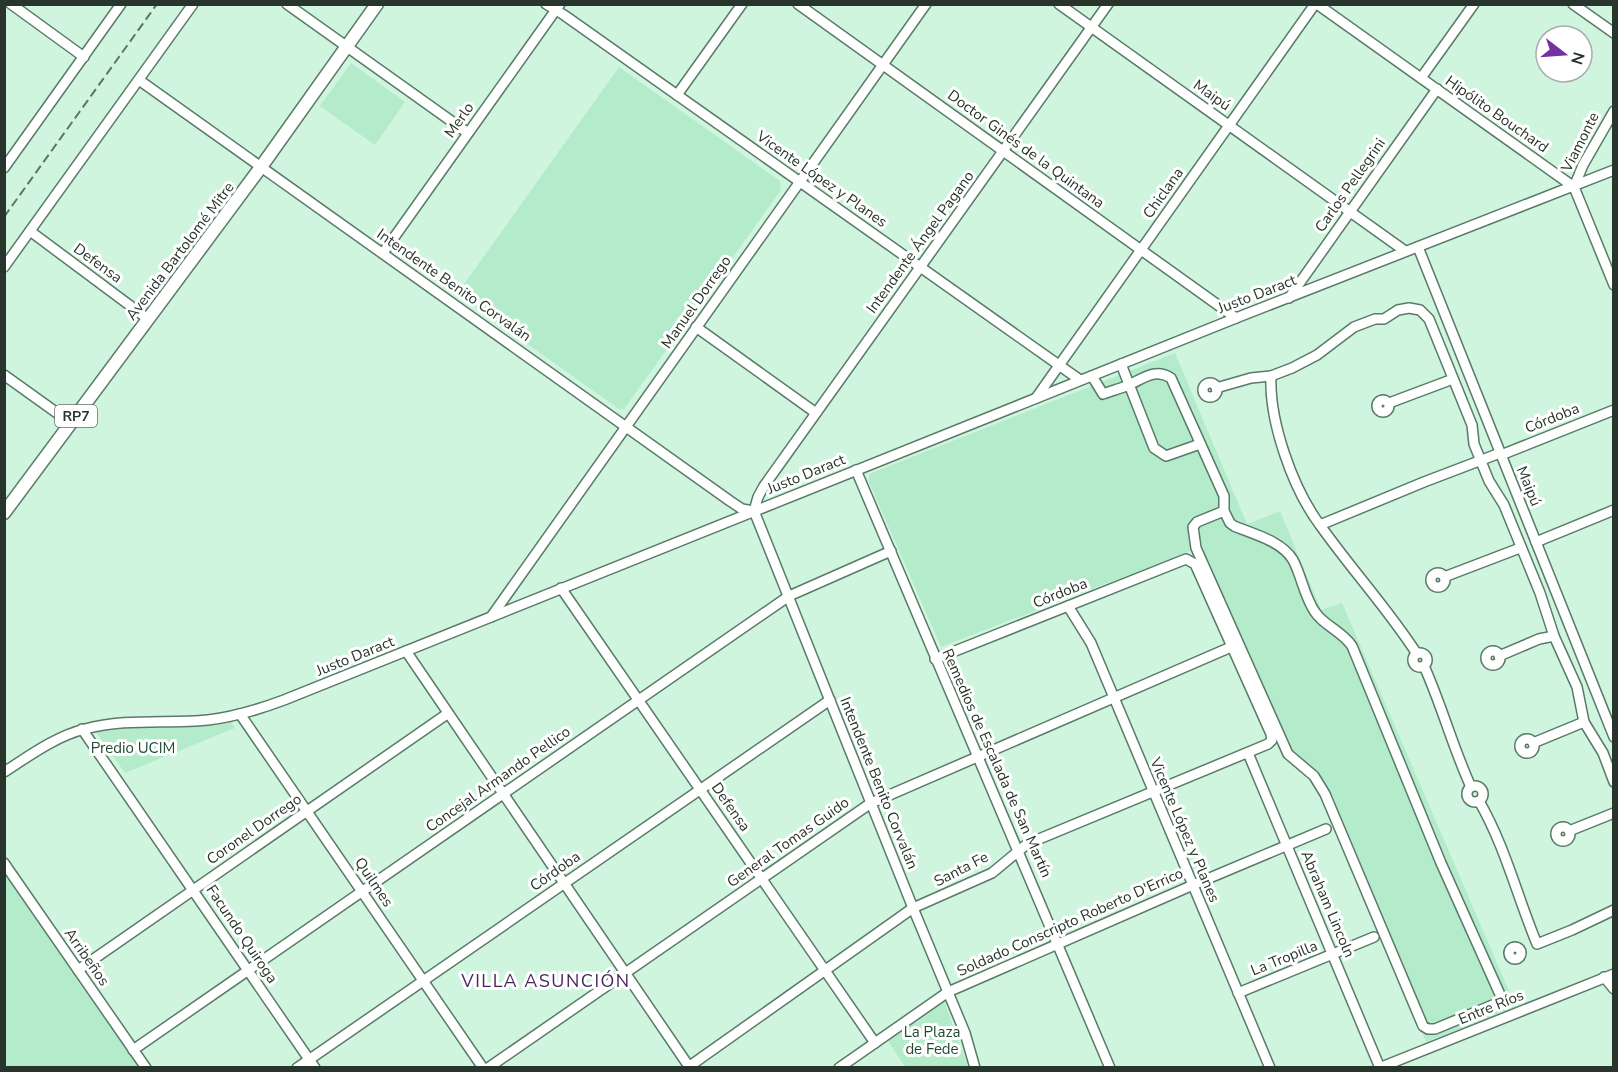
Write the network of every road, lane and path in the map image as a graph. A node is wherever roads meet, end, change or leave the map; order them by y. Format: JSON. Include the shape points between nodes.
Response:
{"nodes":[{"id":1,"x":11,"y":4,"type":"edge"},
{"id":2,"x":121,"y":4,"type":"edge"},
{"id":3,"x":193,"y":4,"type":"edge"},
{"id":4,"x":287,"y":4,"type":"edge"},
{"id":5,"x":377,"y":4,"type":"edge"},
{"id":6,"x":546,"y":4,"type":"edge"},
{"id":7,"x":742,"y":4,"type":"edge"},
{"id":8,"x":798,"y":4,"type":"edge"},
{"id":9,"x":926,"y":4,"type":"edge"},
{"id":10,"x":1059,"y":4,"type":"edge"},
{"id":11,"x":1108,"y":4,"type":"edge"},
{"id":12,"x":1316,"y":4,"type":"edge"},
{"id":13,"x":1474,"y":4,"type":"edge"},
{"id":14,"x":1573,"y":4,"type":"edge"},
{"id":15,"x":558,"y":7,"type":"edge"},
{"id":16,"x":1091,"y":28,"type":"junction"},
{"id":17,"x":1614,"y":33,"type":"edge"},
{"id":18,"x":347,"y":47,"type":"junction"},
{"id":19,"x":84,"y":57,"type":"junction"},
{"id":20,"x":883,"y":65,"type":"junction"},
{"id":21,"x":1421,"y":78,"type":"junction"},
{"id":22,"x":139,"y":80,"type":"junction"},
{"id":23,"x":1437,"y":89,"type":"junction"},
{"id":24,"x":677,"y":95,"type":"junction"},
{"id":25,"x":1614,"y":111,"type":"edge"},
{"id":26,"x":1229,"y":126,"type":"junction"},
{"id":27,"x":468,"y":133,"type":"junction"},
{"id":28,"x":1003,"y":151,"type":"junction"},
{"id":29,"x":261,"y":166,"type":"junction"},
{"id":30,"x":4,"y":168,"type":"edge"},
{"id":31,"x":1614,"y":170,"type":"edge"},
{"id":32,"x":800,"y":182,"type":"junction"},
{"id":33,"x":1574,"y":187,"type":"junction"},
{"id":34,"x":1350,"y":212,"type":"junction"},
{"id":35,"x":30,"y":231,"type":"junction"},
{"id":36,"x":1418,"y":247,"type":"junction"},
{"id":37,"x":1141,"y":249,"type":"junction"},
{"id":38,"x":1406,"y":251,"type":"junction"},
{"id":39,"x":383,"y":253,"type":"junction"},
{"id":40,"x":4,"y":267,"type":"edge"},
{"id":41,"x":920,"y":267,"type":"junction"},
{"id":42,"x":1614,"y":285,"type":"edge"},
{"id":43,"x":1288,"y":299,"type":"junction"},
{"id":44,"x":1236,"y":318,"type":"junction"},
{"id":45,"x":148,"y":319,"type":"junction"},
{"id":46,"x":696,"y":327,"type":"junction"},
{"id":47,"x":1120,"y":364,"type":"junction"},
{"id":48,"x":1059,"y":365,"type":"junction"},
{"id":49,"x":4,"y":375,"type":"edge"},
{"id":50,"x":1092,"y":376,"type":"junction"},
{"id":51,"x":1271,"y":376,"type":"junction"},
{"id":52,"x":1453,"y":379,"type":"junction"},
{"id":53,"x":1080,"y":380,"type":"junction"},
{"id":54,"x":1129,"y":385,"type":"junction"},
{"id":55,"x":1216,"y":388,"type":"dead end"},
{"id":56,"x":1036,"y":398,"type":"junction"},
{"id":57,"x":1389,"y":403,"type":"dead end"},
{"id":58,"x":1614,"y":410,"type":"edge"},
{"id":59,"x":816,"y":413,"type":"junction"},
{"id":60,"x":71,"y":423,"type":"junction"},
{"id":61,"x":626,"y":427,"type":"junction"},
{"id":62,"x":1200,"y":444,"type":"junction"},
{"id":63,"x":1501,"y":454,"type":"junction"},
{"id":64,"x":1481,"y":460,"type":"junction"},
{"id":65,"x":856,"y":470,"type":"junction"},
{"id":66,"x":1614,"y":510,"type":"edge"},
{"id":67,"x":754,"y":511,"type":"junction"},
{"id":68,"x":1224,"y":511,"type":"junction"},
{"id":69,"x":4,"y":513,"type":"edge"},
{"id":70,"x":1320,"y":525,"type":"junction"},
{"id":71,"x":1536,"y":542,"type":"junction"},
{"id":72,"x":1520,"y":548,"type":"junction"},
{"id":73,"x":891,"y":551,"type":"junction"},
{"id":74,"x":1444,"y":578,"type":"dead end"},
{"id":75,"x":561,"y":588,"type":"junction"},
{"id":76,"x":789,"y":596,"type":"junction"},
{"id":77,"x":1068,"y":606,"type":"junction"},
{"id":78,"x":490,"y":617,"type":"junction"},
{"id":79,"x":1554,"y":636,"type":"junction"},
{"id":80,"x":1231,"y":647,"type":"junction"},
{"id":81,"x":406,"y":651,"type":"junction"},
{"id":82,"x":1499,"y":656,"type":"dead end"},
{"id":83,"x":935,"y":659,"type":"junction"},
{"id":84,"x":1114,"y":698,"type":"junction"},
{"id":85,"x":639,"y":700,"type":"junction"},
{"id":86,"x":830,"y":700,"type":"junction"},
{"id":87,"x":240,"y":714,"type":"junction"},
{"id":88,"x":447,"y":714,"type":"junction"},
{"id":89,"x":1584,"y":722,"type":"junction"},
{"id":90,"x":82,"y":729,"type":"junction"},
{"id":91,"x":1614,"y":737,"type":"edge"},
{"id":92,"x":1533,"y":743,"type":"dead end"},
{"id":93,"x":1248,"y":753,"type":"junction"},
{"id":94,"x":978,"y":757,"type":"junction"},
{"id":95,"x":4,"y":772,"type":"edge"},
{"id":96,"x":1614,"y":782,"type":"edge"},
{"id":97,"x":700,"y":789,"type":"junction"},
{"id":98,"x":1153,"y":791,"type":"junction"},
{"id":99,"x":502,"y":795,"type":"junction"},
{"id":100,"x":871,"y":803,"type":"junction"},
{"id":101,"x":307,"y":811,"type":"junction"},
{"id":102,"x":1614,"y":813,"type":"edge"},
{"id":103,"x":1326,"y":829,"type":"dead end"},
{"id":104,"x":1569,"y":831,"type":"dead end"},
{"id":105,"x":1287,"y":845,"type":"junction"},
{"id":106,"x":1019,"y":850,"type":"junction"},
{"id":107,"x":4,"y":863,"type":"edge"},
{"id":108,"x":762,"y":878,"type":"junction"},
{"id":109,"x":563,"y":884,"type":"junction"},
{"id":110,"x":1193,"y":885,"type":"junction"},
{"id":111,"x":193,"y":890,"type":"junction"},
{"id":112,"x":362,"y":891,"type":"junction"},
{"id":113,"x":913,"y":908,"type":"junction"},
{"id":114,"x":1614,"y":910,"type":"edge"},
{"id":115,"x":1614,"y":917,"type":"edge"},
{"id":116,"x":1572,"y":930,"type":"junction"},
{"id":117,"x":1374,"y":937,"type":"dead end"},
{"id":118,"x":1058,"y":944,"type":"junction"},
{"id":119,"x":1537,"y":944,"type":"junction"},
{"id":120,"x":1520,"y":950,"type":"dead end"},
{"id":121,"x":1333,"y":955,"type":"junction"},
{"id":122,"x":78,"y":969,"type":"junction"},
{"id":123,"x":249,"y":970,"type":"junction"},
{"id":124,"x":825,"y":970,"type":"junction"},
{"id":125,"x":624,"y":973,"type":"junction"},
{"id":126,"x":1609,"y":975,"type":"edge"},
{"id":127,"x":423,"y":981,"type":"junction"},
{"id":128,"x":1614,"y":989,"type":"edge"},
{"id":129,"x":948,"y":992,"type":"junction"},
{"id":130,"x":1238,"y":993,"type":"junction"},
{"id":131,"x":875,"y":1043,"type":"junction"},
{"id":132,"x":133,"y":1050,"type":"junction"},
{"id":133,"x":312,"y":1063,"type":"edge"},
{"id":134,"x":689,"y":1067,"type":"edge"},
{"id":135,"x":1380,"y":1067,"type":"edge"},
{"id":136,"x":146,"y":1068,"type":"edge"},
{"id":137,"x":297,"y":1068,"type":"edge"},
{"id":138,"x":483,"y":1068,"type":"edge"},
{"id":139,"x":488,"y":1068,"type":"edge"},
{"id":140,"x":839,"y":1068,"type":"edge"},
{"id":141,"x":975,"y":1068,"type":"edge"},
{"id":142,"x":1110,"y":1068,"type":"edge"},
{"id":143,"x":1270,"y":1068,"type":"edge"}],
"edges":[{"from":1,"to":19,"type":"street"},
{"from":2,"to":19,"type":"street"},
{"from":3,"to":22,"type":"street"},
{"from":4,"to":18,"type":"street"},
{"from":5,"to":18,"type":"main road","name":"Avenida Bartolomé Mitre","number":"RP7"},
{"from":6,"to":15,"type":"street","name":"Vicente López y Planes"},
{"from":7,"to":24,"type":"street"},
{"from":8,"to":20,"type":"street","name":"Doctor Ginés de la Quintana"},
{"from":9,"to":20,"type":"street","name":"Manuel Dorrego"},
{"from":10,"to":16,"type":"street","name":"Maipú"},
{"from":11,"to":16,"type":"street","name":"Intendente Ángel Pagano"},
{"from":12,"to":21,"type":"street","name":"Hipólito Bouchard"},
{"from":12,"to":26,"type":"street","name":"Chiclana"},
{"from":13,"to":21,"type":"street"},
{"from":14,"to":17,"type":"street"},
{"from":15,"to":24,"type":"street","name":"Vicente López y Planes"},
{"from":15,"to":27,"type":"street","name":"Merlo"},
{"from":16,"to":26,"type":"street","name":"Maipú"},
{"from":16,"to":28,"type":"street","name":"Intendente Ángel Pagano"},
{"from":18,"to":27,"type":"street"},
{"from":18,"to":29,"type":"main road","name":"Avenida Bartolomé Mitre","number":"RP7"},
{"from":19,"to":30,"type":"street"},
{"from":20,"to":28,"type":"street","name":"Doctor Ginés de la Quintana"},
{"from":20,"to":32,"type":"street","name":"Manuel Dorrego"},
{"from":21,"to":23,"type":"street","name":"Hipólito Bouchard"},
{"from":22,"to":29,"type":"street","name":"Intendente Benito Corvalán"},
{"from":22,"to":35,"type":"street"},
{"from":23,"to":33,"type":"street","name":"Hipólito Bouchard"},
{"from":23,"to":34,"type":"street","name":"Carlos Pellegrini"},
{"from":24,"to":32,"type":"street","name":"Vicente López y Planes"},
{"from":25,"to":33,"type":"street","name":"Viamonte"},
{"from":26,"to":34,"type":"street","name":"Maipú"},
{"from":26,"to":37,"type":"street","name":"Chiclana"},
{"from":27,"to":39,"type":"street","name":"Merlo"},
{"from":28,"to":37,"type":"street","name":"Doctor Ginés de la Quintana"},
{"from":28,"to":41,"type":"street","name":"Intendente Ángel Pagano"},
{"from":29,"to":39,"type":"street","name":"Intendente Benito Corvalán"},
{"from":29,"to":45,"type":"main road","name":"Avenida Bartolomé Mitre","number":"RP7"},
{"from":31,"to":33,"type":"street","name":"Justo Daract"},
{"from":32,"to":41,"type":"street","name":"Vicente López y Planes"},
{"from":32,"to":46,"type":"street","name":"Manuel Dorrego"},
{"from":33,"to":36,"type":"street","name":"Justo Daract"},
{"from":33,"to":42,"type":"street"},
{"from":34,"to":38,"type":"street","name":"Maipú"},
{"from":34,"to":43,"type":"street","name":"Carlos Pellegrini"},
{"from":35,"to":40,"type":"street"},
{"from":35,"to":45,"type":"street","name":"Defensa"},
{"from":36,"to":38,"type":"street","name":"Justo Daract"},
{"from":36,"to":63,"type":"street","name":"Maipú"},
{"from":37,"to":44,"type":"street","name":"Doctor Ginés de la Quintana"},
{"from":37,"to":48,"type":"street","name":"Chiclana"},
{"from":38,"to":43,"type":"street","name":"Justo Daract"},
{"from":39,"to":61,"type":"street","name":"Intendente Benito Corvalán"},
{"from":41,"to":48,"type":"street","name":"Vicente López y Planes"},
{"from":41,"to":59,"type":"street","name":"Intendente Ángel Pagano"},
{"from":43,"to":44,"type":"street","name":"Justo Daract"},
{"from":44,"to":47,"type":"street","name":"Justo Daract"},
{"from":45,"to":60,"type":"main road","name":"Avenida Bartolomé Mitre","number":"RP7"},
{"from":46,"to":59,"type":"street"},
{"from":46,"to":61,"type":"street","name":"Manuel Dorrego"},
{"from":47,"to":50,"type":"street","name":"Justo Daract"},
{"from":47,"to":54,"type":"street"},
{"from":48,"to":53,"type":"street","name":"Vicente López y Planes"},
{"from":48,"to":56,"type":"street","name":"Chiclana"},
{"from":49,"to":60,"type":"street"},
{"from":50,"to":53,"type":"street","name":"Justo Daract"},
{"from":50,"to":54,"type":"street","via":[[1103,394]]},
{"from":51,"to":52,"type":"street","via":[[1317,356],[1354,327],[1409,308],[1420,310],[1429,319]]},
{"from":51,"to":55,"type":"street"},
{"from":51,"to":70,"type":"street","via":[[1276,427],[1299,491]]},
{"from":52,"to":57,"type":"street"},
{"from":52,"to":64,"type":"street"},
{"from":53,"to":56,"type":"street","name":"Justo Daract"},
{"from":54,"to":62,"type":"street","via":[[1146,375],[1160,373],[1171,378]]},
{"from":54,"to":62,"type":"street","via":[[1154,448],[1160,454],[1166,456]]},
{"from":56,"to":65,"type":"street","name":"Justo Daract"},
{"from":58,"to":63,"type":"street","name":"Córdoba"},
{"from":59,"to":67,"type":"street","name":"Intendente Ángel Pagano","via":[[758,497]]},
{"from":60,"to":69,"type":"main road","name":"Avenida Bartolomé Mitre","number":"RP7"},
{"from":61,"to":67,"type":"street","name":"Intendente Benito Corvalán","via":[[730,501]]},
{"from":61,"to":78,"type":"street","name":"Manuel Dorrego"},
{"from":62,"to":68,"type":"street","via":[[1224,496]]},
{"from":63,"to":64,"type":"street","name":"Córdoba"},
{"from":63,"to":71,"type":"street","name":"Maipú"},
{"from":64,"to":70,"type":"street","name":"Córdoba"},
{"from":64,"to":72,"type":"street"},
{"from":65,"to":67,"type":"street","name":"Justo Daract"},
{"from":65,"to":73,"type":"street","name":"Remedios de Escalada de San Martín"},
{"from":66,"to":71,"type":"street"},
{"from":67,"to":75,"type":"street","name":"Justo Daract"},
{"from":67,"to":76,"type":"street","name":"Intendente Benito Corvalán"},
{"from":68,"to":68,"type":"street","via":[[1234,526],[1286,552],[1314,612],[1352,646],[1500,1002],[1435,1029],[1423,1026],[1324,794],[1314,776],[1288,754],[1196,548],[1193,527]]},
{"from":70,"to":119,"type":"street","via":[[1417,654],[1414,664],[1424,666],[1440,701],[1457,757],[1471,787],[1482,791],[1479,801],[1500,842]]},
{"from":71,"to":91,"type":"street","name":"Maipú"},
{"from":72,"to":74,"type":"street"},
{"from":72,"to":79,"type":"street"},
{"from":73,"to":76,"type":"street","name":"Concejal Armando Pellico"},
{"from":73,"to":83,"type":"street","name":"Remedios de Escalada de San Martín"},
{"from":75,"to":78,"type":"street","name":"Justo Daract"},
{"from":75,"to":85,"type":"street","name":"Defensa"},
{"from":76,"to":85,"type":"street","name":"Concejal Armando Pellico"},
{"from":76,"to":86,"type":"street","name":"Intendente Benito Corvalán"},
{"from":77,"to":80,"type":"street","name":"Córdoba","via":[[1186,559],[1195,564]]},
{"from":77,"to":83,"type":"street","name":"Córdoba"},
{"from":77,"to":84,"type":"street","name":"Vicente López y Planes","via":[[1091,643]]},
{"from":78,"to":81,"type":"street","name":"Justo Daract"},
{"from":79,"to":82,"type":"street"},
{"from":79,"to":89,"type":"street","via":[[1577,687]]},
{"from":80,"to":84,"type":"street","name":"General Tomas Guido"},
{"from":80,"to":93,"type":"street","name":"Santa Fe","via":[[1272,740]]},
{"from":81,"to":87,"type":"street","name":"Justo Daract"},
{"from":81,"to":88,"type":"street"},
{"from":83,"to":94,"type":"street","name":"Remedios de Escalada de San Martín"},
{"from":84,"to":94,"type":"street","name":"General Tomas Guido"},
{"from":84,"to":98,"type":"street","name":"Vicente López y Planes"},
{"from":85,"to":97,"type":"street","name":"Defensa"},
{"from":85,"to":99,"type":"street","name":"Concejal Armando Pellico"},
{"from":86,"to":97,"type":"street","name":"Córdoba"},
{"from":86,"to":100,"type":"street","name":"Intendente Benito Corvalán"},
{"from":87,"to":90,"type":"street","name":"Justo Daract","via":[[209,720],[126,722]]},
{"from":87,"to":101,"type":"street","name":"Quilmes"},
{"from":88,"to":99,"type":"street"},
{"from":88,"to":101,"type":"street","name":"Coronel Dorrego"},
{"from":89,"to":92,"type":"street"},
{"from":89,"to":96,"type":"street","via":[[1603,753]]},
{"from":90,"to":95,"type":"street","name":"Justo Daract"},
{"from":90,"to":111,"type":"street","name":"Facundo Quiroga"},
{"from":93,"to":98,"type":"street","name":"Santa Fe"},
{"from":93,"to":105,"type":"street","name":"Abraham Lincoln"},
{"from":94,"to":100,"type":"street","name":"General Tomas Guido"},
{"from":94,"to":106,"type":"street","name":"Remedios de Escalada de San Martín"},
{"from":97,"to":108,"type":"street","name":"Defensa"},
{"from":97,"to":109,"type":"street","name":"Córdoba"},
{"from":98,"to":106,"type":"street","name":"Santa Fe"},
{"from":98,"to":110,"type":"street","name":"Vicente López y Planes"},
{"from":99,"to":109,"type":"street"},
{"from":99,"to":112,"type":"street","name":"Concejal Armando Pellico"},
{"from":100,"to":108,"type":"street","name":"General Tomas Guido"},
{"from":100,"to":113,"type":"street","name":"Intendente Benito Corvalán"},
{"from":101,"to":111,"type":"street","name":"Coronel Dorrego"},
{"from":101,"to":112,"type":"street","name":"Quilmes"},
{"from":102,"to":104,"type":"street"},
{"from":103,"to":105,"type":"street","name":"Soldado Conscripto Roberto D'Errico"},
{"from":105,"to":110,"type":"street","name":"Soldado Conscripto Roberto D'Errico"},
{"from":105,"to":121,"type":"street","name":"Abraham Lincoln"},
{"from":106,"to":113,"type":"street","name":"Santa Fe","via":[[992,873]]},
{"from":106,"to":118,"type":"street","name":"Remedios de Escalada de San Martín"},
{"from":107,"to":122,"type":"street","name":"Arribeños"},
{"from":108,"to":124,"type":"street","name":"Defensa"},
{"from":108,"to":125,"type":"street","name":"General Tomas Guido"},
{"from":109,"to":125,"type":"street"},
{"from":109,"to":127,"type":"street","name":"Córdoba"},
{"from":110,"to":118,"type":"street","name":"Soldado Conscripto Roberto D'Errico"},
{"from":110,"to":130,"type":"street","name":"Vicente López y Planes"},
{"from":111,"to":122,"type":"street","name":"Coronel Dorrego"},
{"from":111,"to":123,"type":"street","name":"Facundo Quiroga"},
{"from":112,"to":123,"type":"street","name":"Concejal Armando Pellico"},
{"from":112,"to":127,"type":"street","name":"Quilmes"},
{"from":113,"to":124,"type":"street","name":"Santa Fe"},
{"from":113,"to":129,"type":"street","name":"Intendente Benito Corvalán"},
{"from":114,"to":116,"type":"street"},
{"from":115,"to":116,"type":"street"},
{"from":116,"to":119,"type":"street"},
{"from":117,"to":121,"type":"street","name":"La Tropilla"},
{"from":118,"to":129,"type":"street","name":"Soldado Conscripto Roberto D'Errico"},
{"from":118,"to":142,"type":"street","name":"Remedios de Escalada de San Martín"},
{"from":119,"to":120,"type":"street"},
{"from":121,"to":130,"type":"street","name":"La Tropilla"},
{"from":121,"to":135,"type":"street","name":"Abraham Lincoln"},
{"from":122,"to":132,"type":"street","name":"Arribeños"},
{"from":123,"to":132,"type":"street","name":"Concejal Armando Pellico"},
{"from":123,"to":133,"type":"street","name":"Facundo Quiroga"},
{"from":124,"to":131,"type":"street","name":"Defensa"},
{"from":124,"to":134,"type":"street","name":"Santa Fe"},
{"from":125,"to":134,"type":"street"},
{"from":125,"to":139,"type":"street","name":"General Tomas Guido"},
{"from":126,"to":128,"type":"street"},
{"from":126,"to":135,"type":"street","name":"Entre Ríos"},
{"from":127,"to":133,"type":"street","name":"Córdoba"},
{"from":127,"to":138,"type":"street","name":"Quilmes"},
{"from":129,"to":131,"type":"street","name":"Soldado Conscripto Roberto D'Errico"},
{"from":129,"to":141,"type":"street","name":"Intendente Benito Corvalán"},
{"from":130,"to":143,"type":"street","name":"Vicente López y Planes"},
{"from":131,"to":140,"type":"street","name":"Soldado Conscripto Roberto D'Errico"},
{"from":132,"to":136,"type":"street","name":"Arribeños"},
{"from":133,"to":137,"type":"street","name":"Córdoba"}]}
